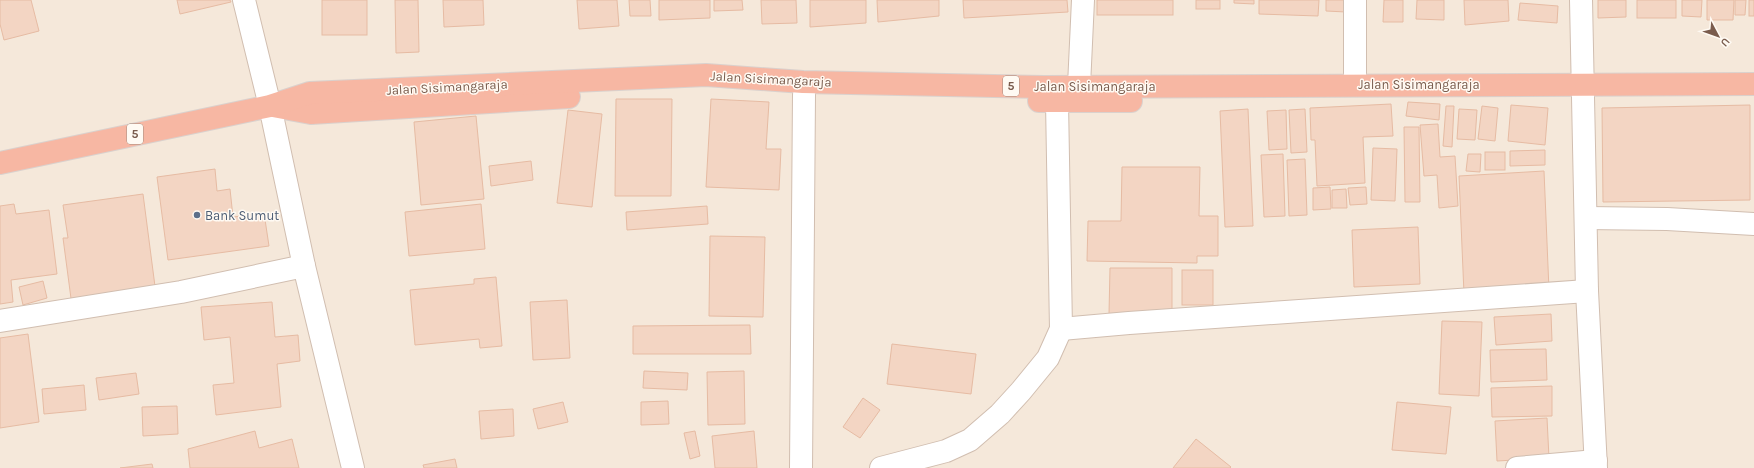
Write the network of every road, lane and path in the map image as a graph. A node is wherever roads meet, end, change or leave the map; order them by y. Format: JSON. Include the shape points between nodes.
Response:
{"nodes":[{"id":1,"x":244,"y":0,"type":"edge"},
{"id":2,"x":1083,"y":0,"type":"edge"},
{"id":3,"x":1355,"y":0,"type":"edge"},
{"id":4,"x":1581,"y":0,"type":"edge"},
{"id":5,"x":1355,"y":84,"type":"junction"},
{"id":6,"x":1754,"y":84,"type":"edge"},
{"id":7,"x":1079,"y":86,"type":"junction"},
{"id":8,"x":1583,"y":92,"type":"junction"},
{"id":9,"x":804,"y":95,"type":"junction"},
{"id":10,"x":1754,"y":97,"type":"edge"},
{"id":11,"x":1056,"y":102,"type":"junction"},
{"id":12,"x":270,"y":106,"type":"junction"},
{"id":13,"x":0,"y":163,"type":"edge"},
{"id":14,"x":1586,"y":218,"type":"junction"},
{"id":15,"x":1754,"y":224,"type":"edge"},
{"id":16,"x":304,"y":266,"type":"junction"},
{"id":17,"x":1587,"y":291,"type":"junction"},
{"id":18,"x":0,"y":321,"type":"edge"},
{"id":19,"x":1061,"y":329,"type":"junction"},
{"id":20,"x":1596,"y":464,"type":"edge"},
{"id":21,"x":353,"y":468,"type":"edge"},
{"id":22,"x":800,"y":468,"type":"edge"},
{"id":23,"x":880,"y":468,"type":"edge"},
{"id":24,"x":1517,"y":468,"type":"edge"}],
"edges":[{"from":1,"to":12,"type":"street"},
{"from":2,"to":7,"type":"street"},
{"from":3,"to":5,"type":"street"},
{"from":4,"to":8,"type":"street"},
{"from":5,"to":7,"type":"highway","name":"Jalan Sisimangaraja","number":"5"},
{"from":5,"to":8,"type":"highway","name":"Jalan Sisimangaraja","number":"5"},
{"from":6,"to":8,"type":"highway","name":"Jalan Sisimangaraja","number":"5"},
{"from":7,"to":12,"type":"highway","name":"Jalan Sisimangaraja","number":"5","via":[[802,82],[706,76],[310,93]]},
{"from":8,"to":10,"type":"highway","name":"Jalan Sisimangaraja","number":"5"},
{"from":8,"to":11,"type":"highway","name":"Jalan Sisimangaraja","number":"5"},
{"from":8,"to":14,"type":"street"},
{"from":9,"to":11,"type":"highway","name":"Jalan Sisimangaraja","number":"5"},
{"from":9,"to":12,"type":"highway","name":"Jalan Sisimangaraja","number":"5","via":[[706,89],[311,113]]},
{"from":9,"to":22,"type":"street"},
{"from":11,"to":19,"type":"street"},
{"from":12,"to":13,"type":"highway","name":"Jalan Sisimangaraja","number":"5"},
{"from":12,"to":16,"type":"street"},
{"from":14,"to":15,"type":"street"},
{"from":14,"to":17,"type":"street"},
{"from":16,"to":18,"type":"street","via":[[181,292]]},
{"from":16,"to":21,"type":"street"},
{"from":17,"to":19,"type":"street"},
{"from":17,"to":20,"type":"street"},
{"from":19,"to":23,"type":"street","via":[[1048,358],[1026,386],[1000,414],[970,440],[946,451]]},
{"from":20,"to":24,"type":"street"}]}
